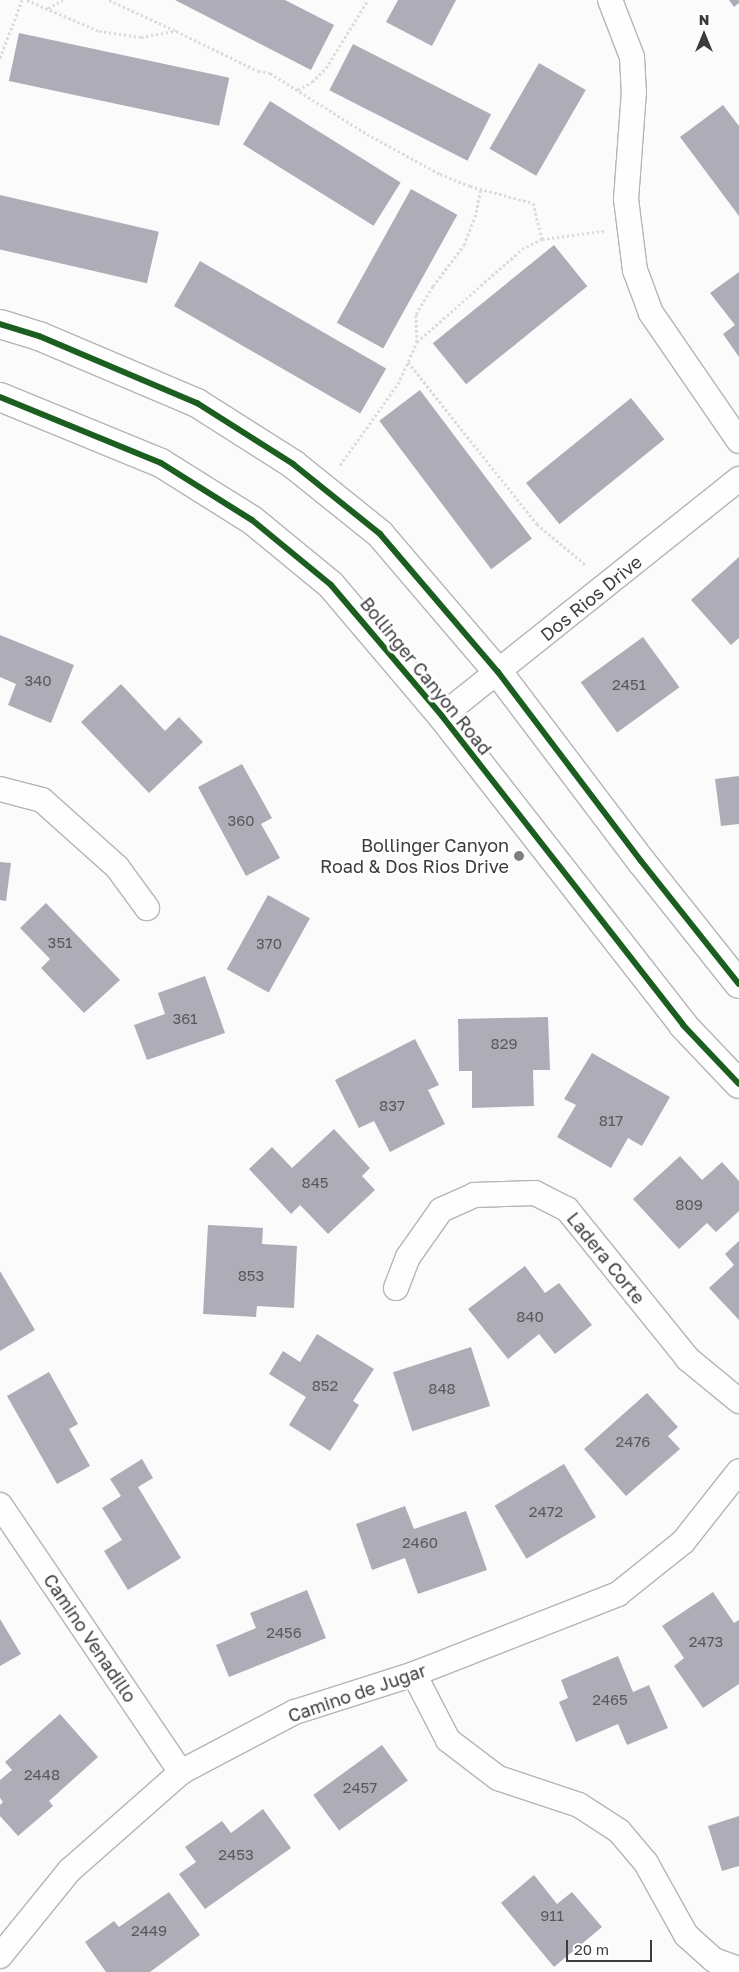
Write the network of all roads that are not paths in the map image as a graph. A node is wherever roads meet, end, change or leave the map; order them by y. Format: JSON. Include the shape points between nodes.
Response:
{"nodes":[{"id":1,"x":610,"y":0,"type":"edge"},
{"id":2,"x":0,"y":324,"type":"edge"},
{"id":3,"x":0,"y":397,"type":"edge"},
{"id":4,"x":739,"y":441,"type":"edge"},
{"id":5,"x":739,"y":479,"type":"edge"},
{"id":6,"x":498,"y":672,"type":"junction"},
{"id":7,"x":442,"y":716,"type":"junction"},
{"id":8,"x":0,"y":789,"type":"edge"},
{"id":9,"x":147,"y":908,"type":"dead end"},
{"id":10,"x":739,"y":984,"type":"edge"},
{"id":11,"x":739,"y":1084,"type":"edge"},
{"id":12,"x":396,"y":1288,"type":"dead end"},
{"id":13,"x":739,"y":1401,"type":"edge"},
{"id":14,"x":739,"y":1471,"type":"edge"},
{"id":15,"x":0,"y":1505,"type":"edge"},
{"id":16,"x":414,"y":1674,"type":"junction"},
{"id":17,"x":181,"y":1772,"type":"junction"},
{"id":18,"x":0,"y":1956,"type":"edge"},
{"id":19,"x":739,"y":1969,"type":"edge"}],
"edges":[{"from":1,"to":4,"type":"street","via":[[625,32],[634,82],[626,199],[635,270],[651,313]]},
{"from":2,"to":6,"type":"main road","via":[[40,336],[197,403],[293,464],[380,534]]},
{"from":3,"to":7,"type":"main road","name":"Bollinger Canyon Road","via":[[161,462],[252,520],[331,585]]},
{"from":5,"to":6,"type":"street","name":"Dos Rios Drive"},
{"from":6,"to":7,"type":"street","name":"Dos Rios Drive"},
{"from":6,"to":10,"type":"main road"},
{"from":7,"to":11,"type":"main road","name":"Bollinger Canyon Road","via":[[683,1025]]},
{"from":8,"to":9,"type":"street","via":[[42,800],[117,868]]},
{"from":12,"to":13,"type":"street","name":"Ladera Corte","via":[[408,1257],[441,1210],[474,1195],[535,1193],[567,1209],[688,1359]]},
{"from":14,"to":16,"type":"street","name":"Camino de Jugar","via":[[683,1542],[618,1594]]},
{"from":15,"to":17,"type":"street","name":"Camino Venadillo"},
{"from":16,"to":17,"type":"street","name":"Camino de Jugar","via":[[296,1712]]},
{"from":16,"to":19,"type":"street","via":[[448,1740],[498,1778],[579,1805],[619,1831],[646,1863],[686,1935],[714,1960]]},
{"from":17,"to":18,"type":"street","name":"Camino de Jugar","via":[[70,1870]]}]}
